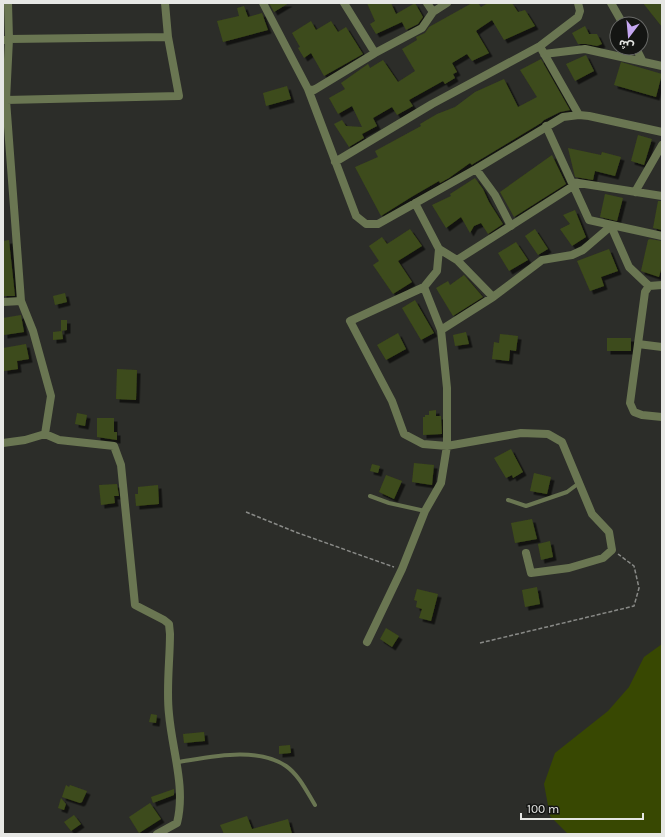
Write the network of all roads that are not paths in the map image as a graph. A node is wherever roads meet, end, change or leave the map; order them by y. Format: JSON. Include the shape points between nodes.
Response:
{"nodes":[{"id":1,"x":8,"y":3,"type":"edge"},
{"id":2,"x":165,"y":3,"type":"edge"},
{"id":3,"x":263,"y":3,"type":"edge"},
{"id":4,"x":344,"y":3,"type":"edge"},
{"id":5,"x":427,"y":3,"type":"edge"},
{"id":6,"x":448,"y":3,"type":"edge"},
{"id":7,"x":578,"y":3,"type":"edge"},
{"id":8,"x":611,"y":3,"type":"edge"},
{"id":9,"x":432,"y":12,"type":"junction"},
{"id":10,"x":618,"y":16,"type":"edge"},
{"id":11,"x":168,"y":37,"type":"junction"},
{"id":12,"x":6,"y":40,"type":"edge"},
{"id":13,"x":540,"y":46,"type":"junction"},
{"id":14,"x":375,"y":53,"type":"junction"},
{"id":15,"x":544,"y":54,"type":"junction"},
{"id":16,"x":640,"y":56,"type":"edge"},
{"id":17,"x":642,"y":60,"type":"junction"},
{"id":18,"x":662,"y":66,"type":"edge"},
{"id":19,"x":308,"y":89,"type":"junction"},
{"id":20,"x":6,"y":100,"type":"junction"},
{"id":21,"x":578,"y":115,"type":"junction"},
{"id":22,"x":546,"y":126,"type":"junction"},
{"id":23,"x":662,"y":132,"type":"edge"},
{"id":24,"x":662,"y":144,"type":"edge"},
{"id":25,"x":335,"y":162,"type":"junction"},
{"id":26,"x":476,"y":169,"type":"junction"},
{"id":27,"x":573,"y":184,"type":"junction"},
{"id":28,"x":635,"y":192,"type":"junction"},
{"id":29,"x":662,"y":196,"type":"edge"},
{"id":30,"x":416,"y":203,"type":"junction"},
{"id":31,"x":511,"y":226,"type":"junction"},
{"id":32,"x":610,"y":226,"type":"junction"},
{"id":33,"x":662,"y":236,"type":"edge"},
{"id":34,"x":439,"y":249,"type":"junction"},
{"id":35,"x":457,"y":260,"type":"junction"},
{"id":36,"x":662,"y":285,"type":"edge"},
{"id":37,"x":649,"y":286,"type":"junction"},
{"id":38,"x":424,"y":288,"type":"junction"},
{"id":39,"x":493,"y":297,"type":"junction"},
{"id":40,"x":21,"y":301,"type":"junction"},
{"id":41,"x":3,"y":302,"type":"edge"},
{"id":42,"x":441,"y":330,"type":"junction"},
{"id":43,"x":638,"y":344,"type":"junction"},
{"id":44,"x":662,"y":347,"type":"edge"},
{"id":45,"x":662,"y":417,"type":"edge"},
{"id":46,"x":45,"y":434,"type":"junction"},
{"id":47,"x":3,"y":443,"type":"edge"},
{"id":48,"x":447,"y":446,"type":"junction"},
{"id":49,"x":579,"y":483,"type":"junction"},
{"id":50,"x":370,"y":496,"type":"dead end"},
{"id":51,"x":508,"y":500,"type":"dead end"},
{"id":52,"x":425,"y":511,"type":"junction"},
{"id":53,"x":526,"y":554,"type":"dead end"},
{"id":54,"x":368,"y":642,"type":"dead end"},
{"id":55,"x":178,"y":762,"type":"junction"},
{"id":56,"x":315,"y":805,"type":"dead end"},
{"id":57,"x":157,"y":834,"type":"edge"}],
"edges":[{"from":1,"to":12,"type":"street"},
{"from":2,"to":11,"type":"street"},
{"from":3,"to":19,"type":"street"},
{"from":4,"to":14,"type":"street"},
{"from":5,"to":9,"type":"street"},
{"from":6,"to":9,"type":"street"},
{"from":7,"to":13,"type":"street","via":[[578,17]]},
{"from":8,"to":10,"type":"street"},
{"from":9,"to":14,"type":"street","via":[[422,28]]},
{"from":11,"to":12,"type":"street"},
{"from":11,"to":20,"type":"street","via":[[180,96]]},
{"from":12,"to":20,"type":"street"},
{"from":13,"to":15,"type":"street"},
{"from":13,"to":25,"type":"street","via":[[432,104]]},
{"from":14,"to":19,"type":"street","via":[[314,90]]},
{"from":15,"to":17,"type":"street","via":[[584,49]]},
{"from":15,"to":21,"type":"street"},
{"from":16,"to":17,"type":"street"},
{"from":17,"to":18,"type":"street"},
{"from":19,"to":25,"type":"street"},
{"from":20,"to":40,"type":"street"},
{"from":21,"to":22,"type":"street","via":[[563,117]]},
{"from":21,"to":23,"type":"street"},
{"from":22,"to":26,"type":"street"},
{"from":22,"to":27,"type":"street"},
{"from":24,"to":28,"type":"street"},
{"from":25,"to":30,"type":"street","via":[[356,216],[366,224],[378,224]]},
{"from":26,"to":30,"type":"street"},
{"from":26,"to":31,"type":"street"},
{"from":27,"to":28,"type":"street"},
{"from":27,"to":31,"type":"street"},
{"from":27,"to":32,"type":"street","via":[[589,220]]},
{"from":28,"to":29,"type":"street"},
{"from":30,"to":34,"type":"street"},
{"from":31,"to":35,"type":"street"},
{"from":32,"to":33,"type":"street"},
{"from":32,"to":37,"type":"street","via":[[629,267]]},
{"from":32,"to":39,"type":"street","via":[[584,250],[572,256],[542,260]]},
{"from":34,"to":35,"type":"street"},
{"from":34,"to":38,"type":"street","via":[[437,271]]},
{"from":35,"to":39,"type":"street"},
{"from":36,"to":37,"type":"street"},
{"from":37,"to":43,"type":"street","via":[[645,292]]},
{"from":38,"to":42,"type":"street"},
{"from":38,"to":48,"type":"street","via":[[350,321],[392,401],[404,434],[422,444]]},
{"from":39,"to":42,"type":"street"},
{"from":40,"to":41,"type":"street"},
{"from":40,"to":46,"type":"street","via":[[33,331],[51,396]]},
{"from":42,"to":48,"type":"street","via":[[447,388]]},
{"from":43,"to":44,"type":"street"},
{"from":43,"to":45,"type":"street","via":[[630,403],[634,412]]},
{"from":46,"to":47,"type":"street"},
{"from":46,"to":55,"type":"street","via":[[59,440],[114,446],[122,465],[135,605],[169,624],[169,714]]},
{"from":48,"to":49,"type":"street","via":[[521,433],[548,434],[562,442]]},
{"from":48,"to":52,"type":"street","via":[[441,483]]},
{"from":49,"to":51,"type":"lane","via":[[567,492],[526,506]]},
{"from":49,"to":53,"type":"street","via":[[592,514],[609,532],[612,550],[603,558],[569,568],[531,573]]},
{"from":50,"to":52,"type":"lane"},
{"from":52,"to":54,"type":"street","via":[[402,569]]},
{"from":55,"to":56,"type":"lane","via":[[215,756],[254,754],[272,758],[297,776]]},
{"from":55,"to":57,"type":"street","via":[[180,812],[177,823]]}]}
